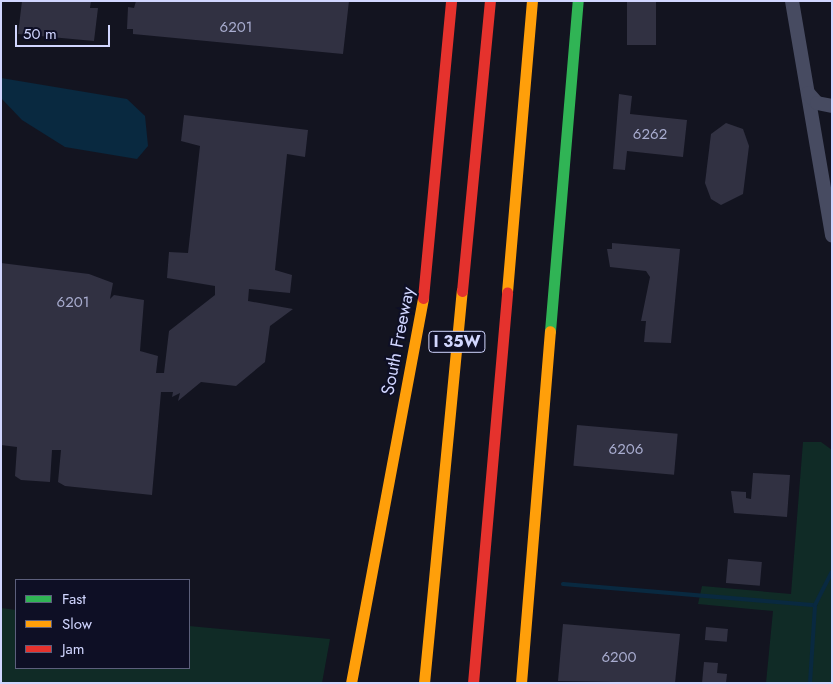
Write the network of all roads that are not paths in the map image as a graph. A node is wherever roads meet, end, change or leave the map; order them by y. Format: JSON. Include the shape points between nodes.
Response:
{"nodes":[{"id":1,"x":451,"y":1,"type":"edge"},
{"id":2,"x":490,"y":1,"type":"edge"},
{"id":3,"x":532,"y":1,"type":"edge"},
{"id":4,"x":578,"y":1,"type":"edge"},
{"id":5,"x":792,"y":1,"type":"edge"},
{"id":6,"x":808,"y":93,"type":"junction"},
{"id":7,"x":832,"y":106,"type":"edge"},
{"id":8,"x":832,"y":236,"type":"edge"},
{"id":9,"x":474,"y":681,"type":"edge"},
{"id":10,"x":351,"y":683,"type":"edge"},
{"id":11,"x":424,"y":683,"type":"edge"},
{"id":12,"x":521,"y":683,"type":"edge"}],
"edges":[{"from":1,"to":10,"type":"main road","name":"South Freeway","via":[[430,263]]},
{"from":2,"to":11,"type":"main road","number":"I 35W"},
{"from":3,"to":9,"type":"main road","number":"I 35W"},
{"from":4,"to":12,"type":"main road"},
{"from":5,"to":6,"type":"street"},
{"from":6,"to":7,"type":"street","via":[[817,103]]},
{"from":6,"to":8,"type":"street"}]}
